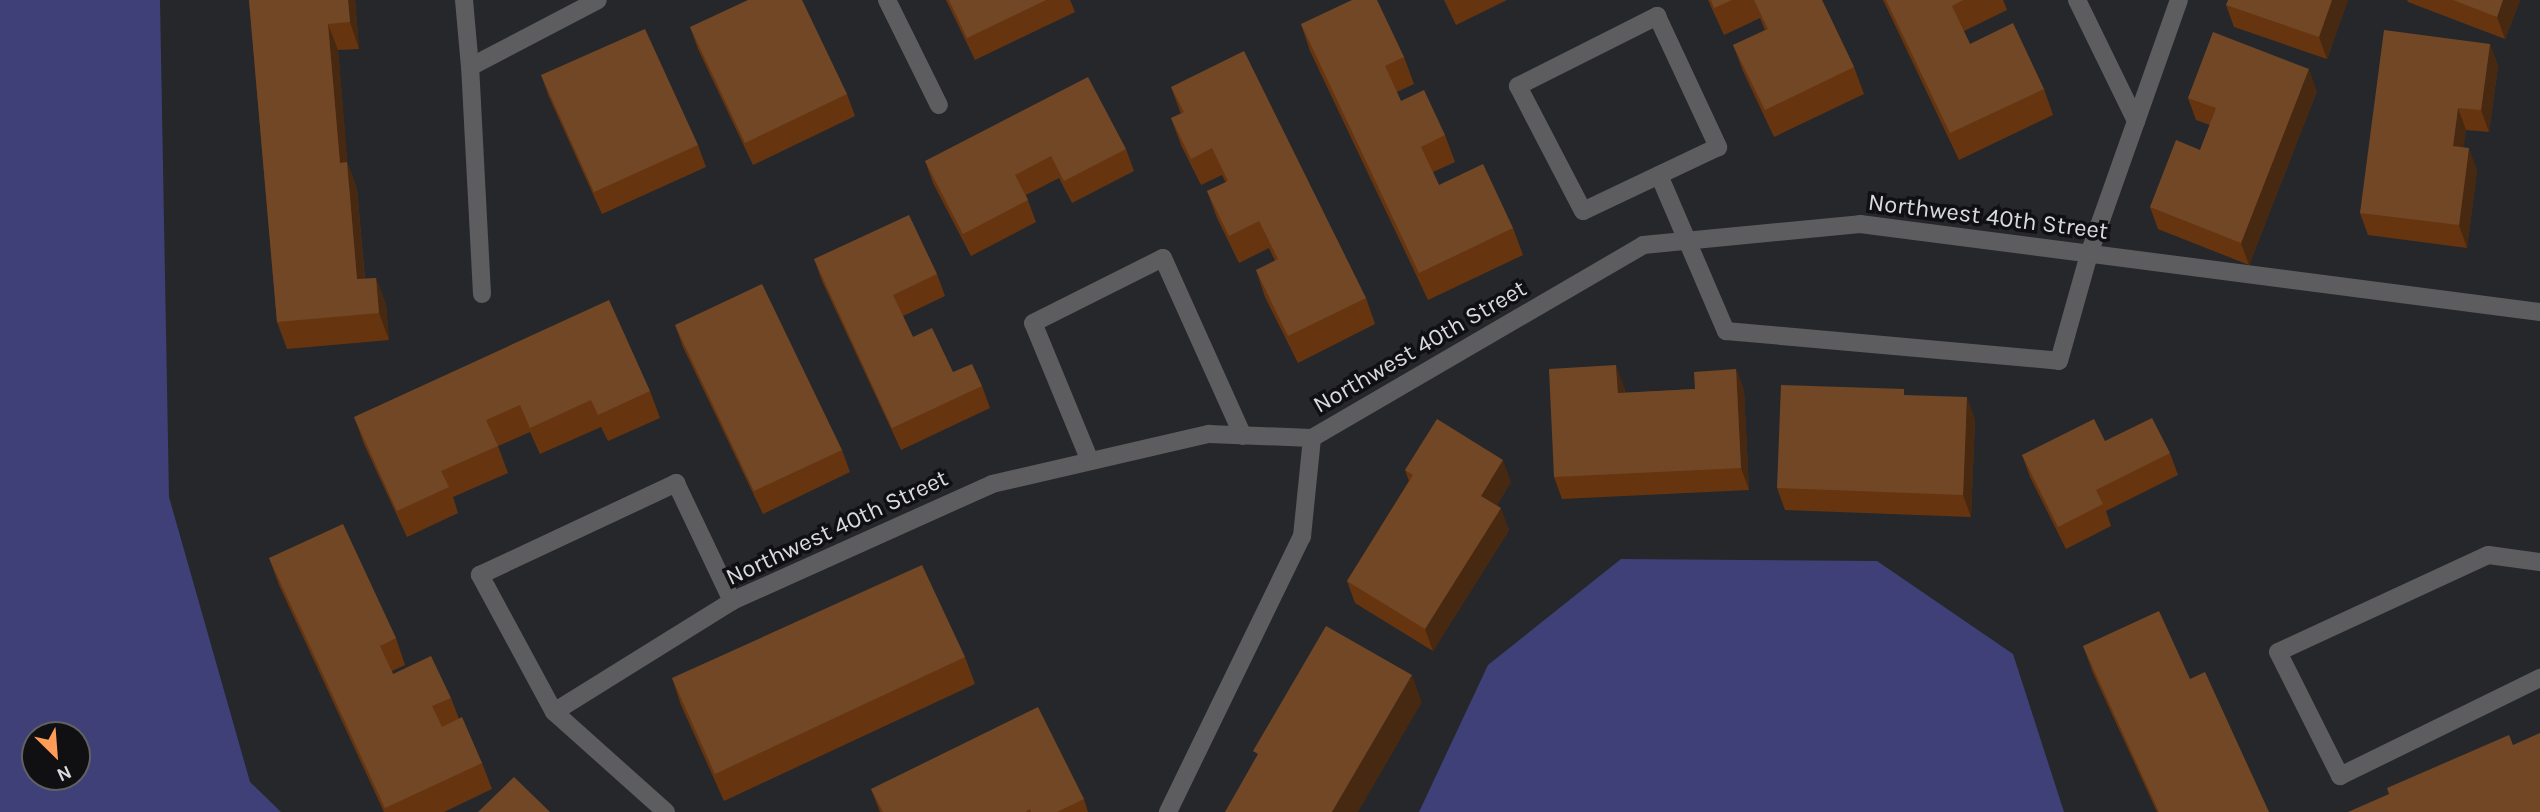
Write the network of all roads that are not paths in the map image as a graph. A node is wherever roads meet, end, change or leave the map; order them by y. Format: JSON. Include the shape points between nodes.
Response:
{"nodes":[{"id":1,"x":464,"y":0,"type":"edge"},
{"id":2,"x":598,"y":0,"type":"edge"},
{"id":3,"x":887,"y":0,"type":"edge"},
{"id":4,"x":2077,"y":0,"type":"edge"},
{"id":5,"x":2179,"y":0,"type":"edge"},
{"id":6,"x":470,"y":67,"type":"junction"},
{"id":7,"x":939,"y":105,"type":"dead end"},
{"id":8,"x":2136,"y":121,"type":"junction"},
{"id":9,"x":1659,"y":175,"type":"junction"},
{"id":10,"x":1686,"y":241,"type":"junction"},
{"id":11,"x":2089,"y":254,"type":"junction"},
{"id":12,"x":482,"y":294,"type":"dead end"},
{"id":13,"x":2540,"y":312,"type":"edge"},
{"id":14,"x":1243,"y":436,"type":"junction"},
{"id":15,"x":1312,"y":438,"type":"junction"},
{"id":16,"x":1090,"y":461,"type":"junction"},
{"id":17,"x":2540,"y":562,"type":"edge"},
{"id":18,"x":733,"y":601,"type":"junction"},
{"id":19,"x":2540,"y":678,"type":"edge"},
{"id":20,"x":554,"y":712,"type":"junction"},
{"id":21,"x":666,"y":812,"type":"edge"},
{"id":22,"x":1168,"y":812,"type":"edge"}],
"edges":[{"from":1,"to":6,"type":"street"},
{"from":2,"to":6,"type":"street"},
{"from":3,"to":7,"type":"street"},
{"from":4,"to":8,"type":"street"},
{"from":5,"to":8,"type":"street"},
{"from":6,"to":12,"type":"street"},
{"from":8,"to":11,"type":"street"},
{"from":9,"to":9,"type":"street","via":[[1583,211],[1518,86],[1657,16],[1718,147]]},
{"from":9,"to":10,"type":"street"},
{"from":10,"to":11,"type":"street","name":"Northwest 40th Street","via":[[1860,224]]},
{"from":10,"to":11,"type":"street","via":[[1726,331],[2059,361]]},
{"from":10,"to":15,"type":"street","name":"Northwest 40th Street","via":[[1643,245]]},
{"from":11,"to":13,"type":"street","name":"Northwest 40th Street"},
{"from":14,"to":15,"type":"street","name":"Northwest 40th Street"},
{"from":14,"to":16,"type":"street","name":"Northwest 40th Street","via":[[1209,434]]},
{"from":14,"to":16,"type":"street","via":[[1163,258],[1033,323]]},
{"from":15,"to":22,"type":"street","name":"Northwest 40th Street","via":[[1302,536]]},
{"from":16,"to":18,"type":"street","name":"Northwest 40th Street","via":[[992,484]]},
{"from":17,"to":19,"type":"street","via":[[2488,555],[2278,652],[2340,776]]},
{"from":18,"to":20,"type":"street","name":"Northwest 40th Street"},
{"from":18,"to":20,"type":"street","via":[[676,483],[480,575]]},
{"from":20,"to":21,"type":"street"}]}
